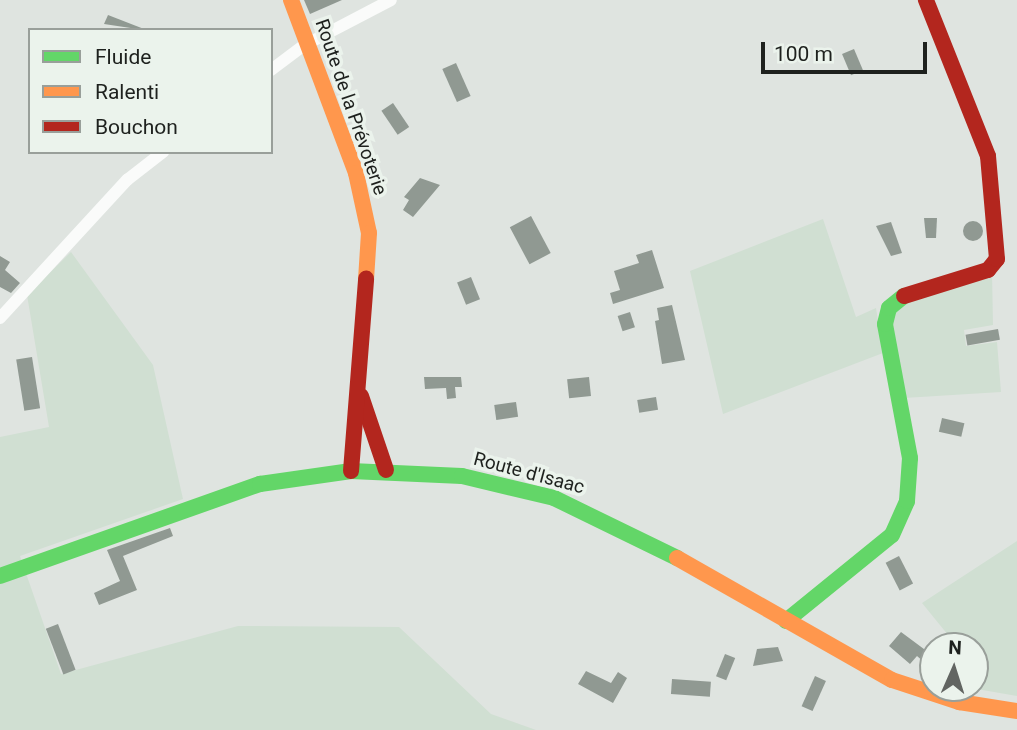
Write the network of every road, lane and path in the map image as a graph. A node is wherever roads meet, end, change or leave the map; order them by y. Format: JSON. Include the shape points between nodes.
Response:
{"nodes":[{"id":1,"x":291,"y":0,"type":"edge"},
{"id":2,"x":391,"y":0,"type":"edge"},
{"id":3,"x":926,"y":0,"type":"edge"},
{"id":4,"x":308,"y":44,"type":"junction"},
{"id":5,"x":273,"y":69,"type":"edge"},
{"id":6,"x":160,"y":154,"type":"edge"},
{"id":7,"x":0,"y":318,"type":"edge"},
{"id":8,"x":361,"y":396,"type":"junction"},
{"id":9,"x":386,"y":470,"type":"junction"},
{"id":10,"x":351,"y":471,"type":"junction"},
{"id":11,"x":0,"y":576,"type":"edge"},
{"id":12,"x":786,"y":621,"type":"junction"},
{"id":13,"x":1017,"y":711,"type":"edge"}],
"edges":[{"from":1,"to":4,"type":"street","name":"Route de la Prévoterie"},
{"from":2,"to":4,"type":"street"},
{"from":3,"to":12,"type":"street","via":[[988,156],[997,259],[988,270],[899,298],[889,308],[886,324],[910,458],[907,500],[892,534]]},
{"from":4,"to":5,"type":"street"},
{"from":4,"to":8,"type":"street","name":"Route de la Prévoterie","via":[[356,173],[368,222]]},
{"from":6,"to":7,"type":"street","via":[[127,180]]},
{"from":8,"to":9,"type":"street","name":"Route de la Prévoterie"},
{"from":8,"to":10,"type":"street","name":"Route de la Prévoterie"},
{"from":9,"to":10,"type":"street","name":"Route d'Isaac"},
{"from":9,"to":12,"type":"street","name":"Route d'Isaac","via":[[474,478],[554,498],[621,526]]},
{"from":10,"to":11,"type":"street","name":"Route d'Isaac","via":[[228,492]]},
{"from":12,"to":13,"type":"street","name":"Route d'Isaac","via":[[892,680],[959,702]]}]}
